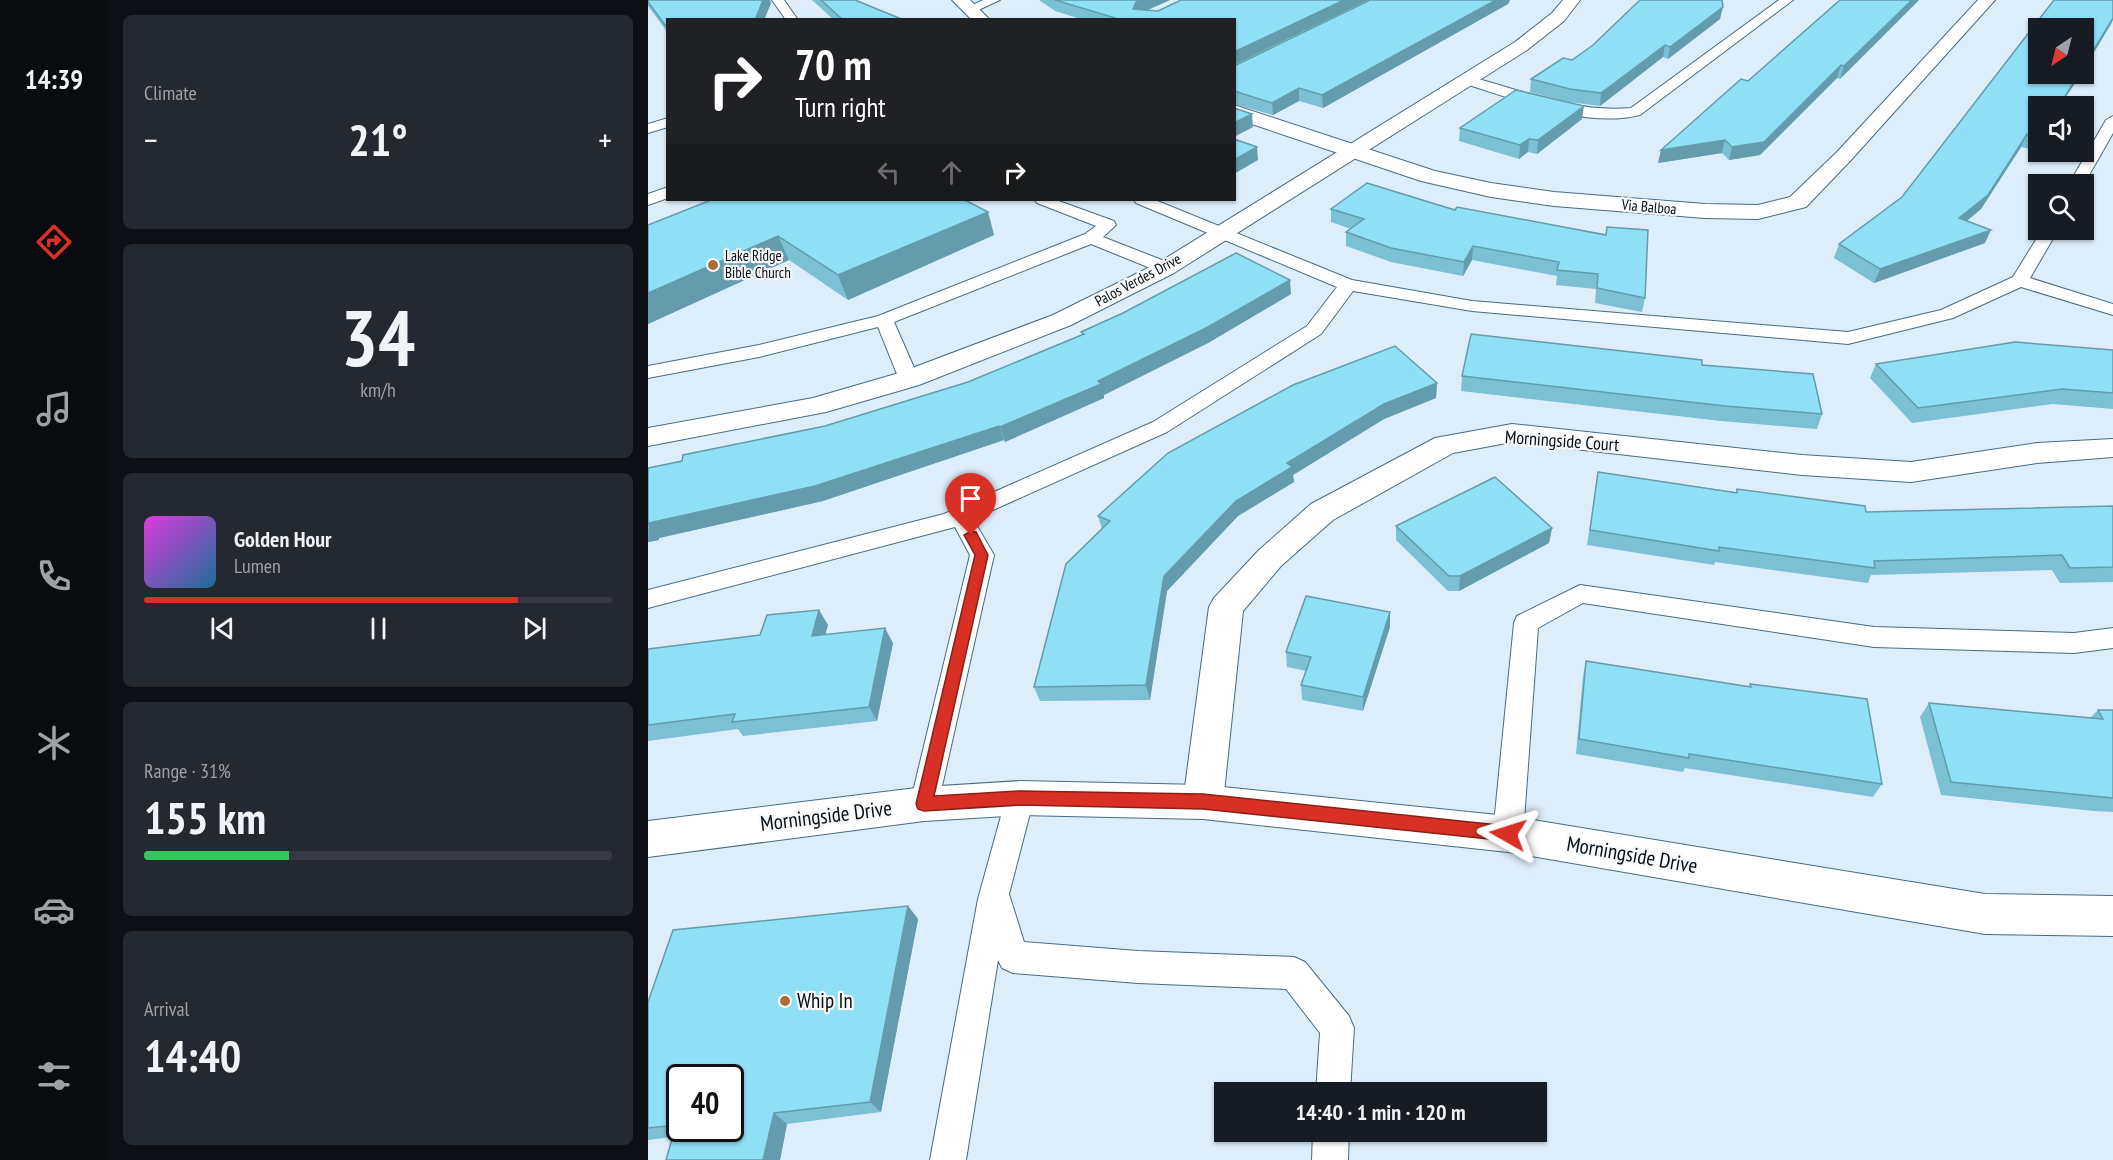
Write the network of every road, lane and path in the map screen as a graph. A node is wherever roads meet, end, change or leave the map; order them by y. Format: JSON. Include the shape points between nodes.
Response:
{"nodes":[{"id":1,"x":778,"y":0,"type":"edge"},
{"id":2,"x":994,"y":0,"type":"edge"},
{"id":3,"x":1572,"y":0,"type":"edge"},
{"id":4,"x":1787,"y":0,"type":"edge"},
{"id":5,"x":1987,"y":0,"type":"edge"},
{"id":6,"x":970,"y":10,"type":"edge"},
{"id":7,"x":791,"y":18,"type":"edge"},
{"id":8,"x":1467,"y":80,"type":"junction"},
{"id":9,"x":1236,"y":112,"type":"edge"},
{"id":10,"x":2113,"y":120,"type":"edge"},
{"id":11,"x":666,"y":123,"type":"edge"},
{"id":12,"x":648,"y":129,"type":"edge"},
{"id":13,"x":1352,"y":150,"type":"junction"},
{"id":14,"x":2082,"y":174,"type":"edge"},
{"id":15,"x":666,"y":193,"type":"edge"},
{"id":16,"x":648,"y":200,"type":"edge"},
{"id":17,"x":1046,"y":201,"type":"edge"},
{"id":18,"x":1145,"y":201,"type":"edge"},
{"id":19,"x":1223,"y":232,"type":"junction"},
{"id":20,"x":1091,"y":238,"type":"junction"},
{"id":21,"x":2044,"y":240,"type":"edge"},
{"id":22,"x":1166,"y":268,"type":"junction"},
{"id":23,"x":2020,"y":281,"type":"junction"},
{"id":24,"x":1348,"y":285,"type":"junction"},
{"id":25,"x":2113,"y":310,"type":"edge"},
{"id":26,"x":884,"y":320,"type":"junction"},
{"id":27,"x":648,"y":372,"type":"edge"},
{"id":28,"x":909,"y":379,"type":"junction"},
{"id":29,"x":648,"y":437,"type":"edge"},
{"id":30,"x":2113,"y":448,"type":"edge"},
{"id":31,"x":960,"y":516,"type":"junction"},
{"id":32,"x":648,"y":599,"type":"edge"},
{"id":33,"x":2113,"y":638,"type":"edge"},
{"id":34,"x":1020,"y":798,"type":"junction"},
{"id":35,"x":1203,"y":802,"type":"junction"},
{"id":36,"x":924,"y":804,"type":"junction"},
{"id":37,"x":1508,"y":834,"type":"junction"},
{"id":38,"x":648,"y":839,"type":"edge"},
{"id":39,"x":994,"y":894,"type":"junction"},
{"id":40,"x":2113,"y":916,"type":"edge"},
{"id":41,"x":1334,"y":1082,"type":"edge"},
{"id":42,"x":1331,"y":1142,"type":"edge"},
{"id":43,"x":948,"y":1160,"type":"edge"},
{"id":44,"x":1330,"y":1160,"type":"edge"}],
"edges":[{"from":1,"to":7,"type":"lane"},
{"from":2,"to":6,"type":"lane"},
{"from":3,"to":8,"type":"street","name":"Palos Verdes Drive","via":[[1558,17],[1521,46]]},
{"from":4,"to":8,"type":"lane","via":[[1635,112],[1617,115],[1558,107]]},
{"from":5,"to":13,"type":"street","name":"Via Balboa","via":[[1798,202],[1758,212],[1554,199],[1491,190],[1429,176]]},
{"from":8,"to":13,"type":"street","name":"Palos Verdes Drive"},
{"from":9,"to":13,"type":"street","name":"Via Balboa"},
{"from":10,"to":14,"type":"lane"},
{"from":11,"to":12,"type":"lane"},
{"from":13,"to":19,"type":"street","name":"Palos Verdes Drive"},
{"from":15,"to":16,"type":"lane"},
{"from":17,"to":20,"type":"lane","via":[[1108,225]]},
{"from":18,"to":19,"type":"lane"},
{"from":19,"to":22,"type":"street","name":"Palos Verdes Drive"},
{"from":19,"to":24,"type":"lane"},
{"from":20,"to":22,"type":"lane"},
{"from":20,"to":26,"type":"lane"},
{"from":21,"to":23,"type":"lane"},
{"from":22,"to":28,"type":"street","name":"Palos Verdes Drive","via":[[1062,320]]},
{"from":23,"to":24,"type":"lane","via":[[1947,314],[1848,338],[1472,306]]},
{"from":23,"to":25,"type":"lane"},
{"from":24,"to":31,"type":"lane","via":[[1314,330],[1160,427]]},
{"from":26,"to":27,"type":"lane","via":[[759,351]]},
{"from":26,"to":28,"type":"lane"},
{"from":28,"to":29,"type":"street","name":"Palos Verdes Drive","via":[[816,405]]},
{"from":30,"to":35,"type":"street","name":"Morningside Court","via":[[2037,453],[1911,472],[1802,465],[1512,433],[1445,444],[1323,512],[1270,558],[1226,607]]},
{"from":31,"to":32,"type":"lane"},
{"from":31,"to":36,"type":"lane","via":[[981,555]]},
{"from":33,"to":37,"type":"lane","via":[[2074,643],[1874,637],[1580,594],[1526,623]]},
{"from":34,"to":35,"type":"street","name":"Morningside Drive"},
{"from":34,"to":36,"type":"street","name":"Morningside Drive"},
{"from":34,"to":39,"type":"lane"},
{"from":35,"to":37,"type":"street","name":"Morningside Drive"},
{"from":36,"to":38,"type":"street","name":"Morningside Drive"},
{"from":37,"to":40,"type":"street","name":"Morningside Drive","via":[[1985,914]]},
{"from":39,"to":41,"type":"lane","via":[[1013,957],[1294,973],[1337,1028]]},
{"from":39,"to":43,"type":"lane"},
{"from":42,"to":44,"type":"lane"}]}
